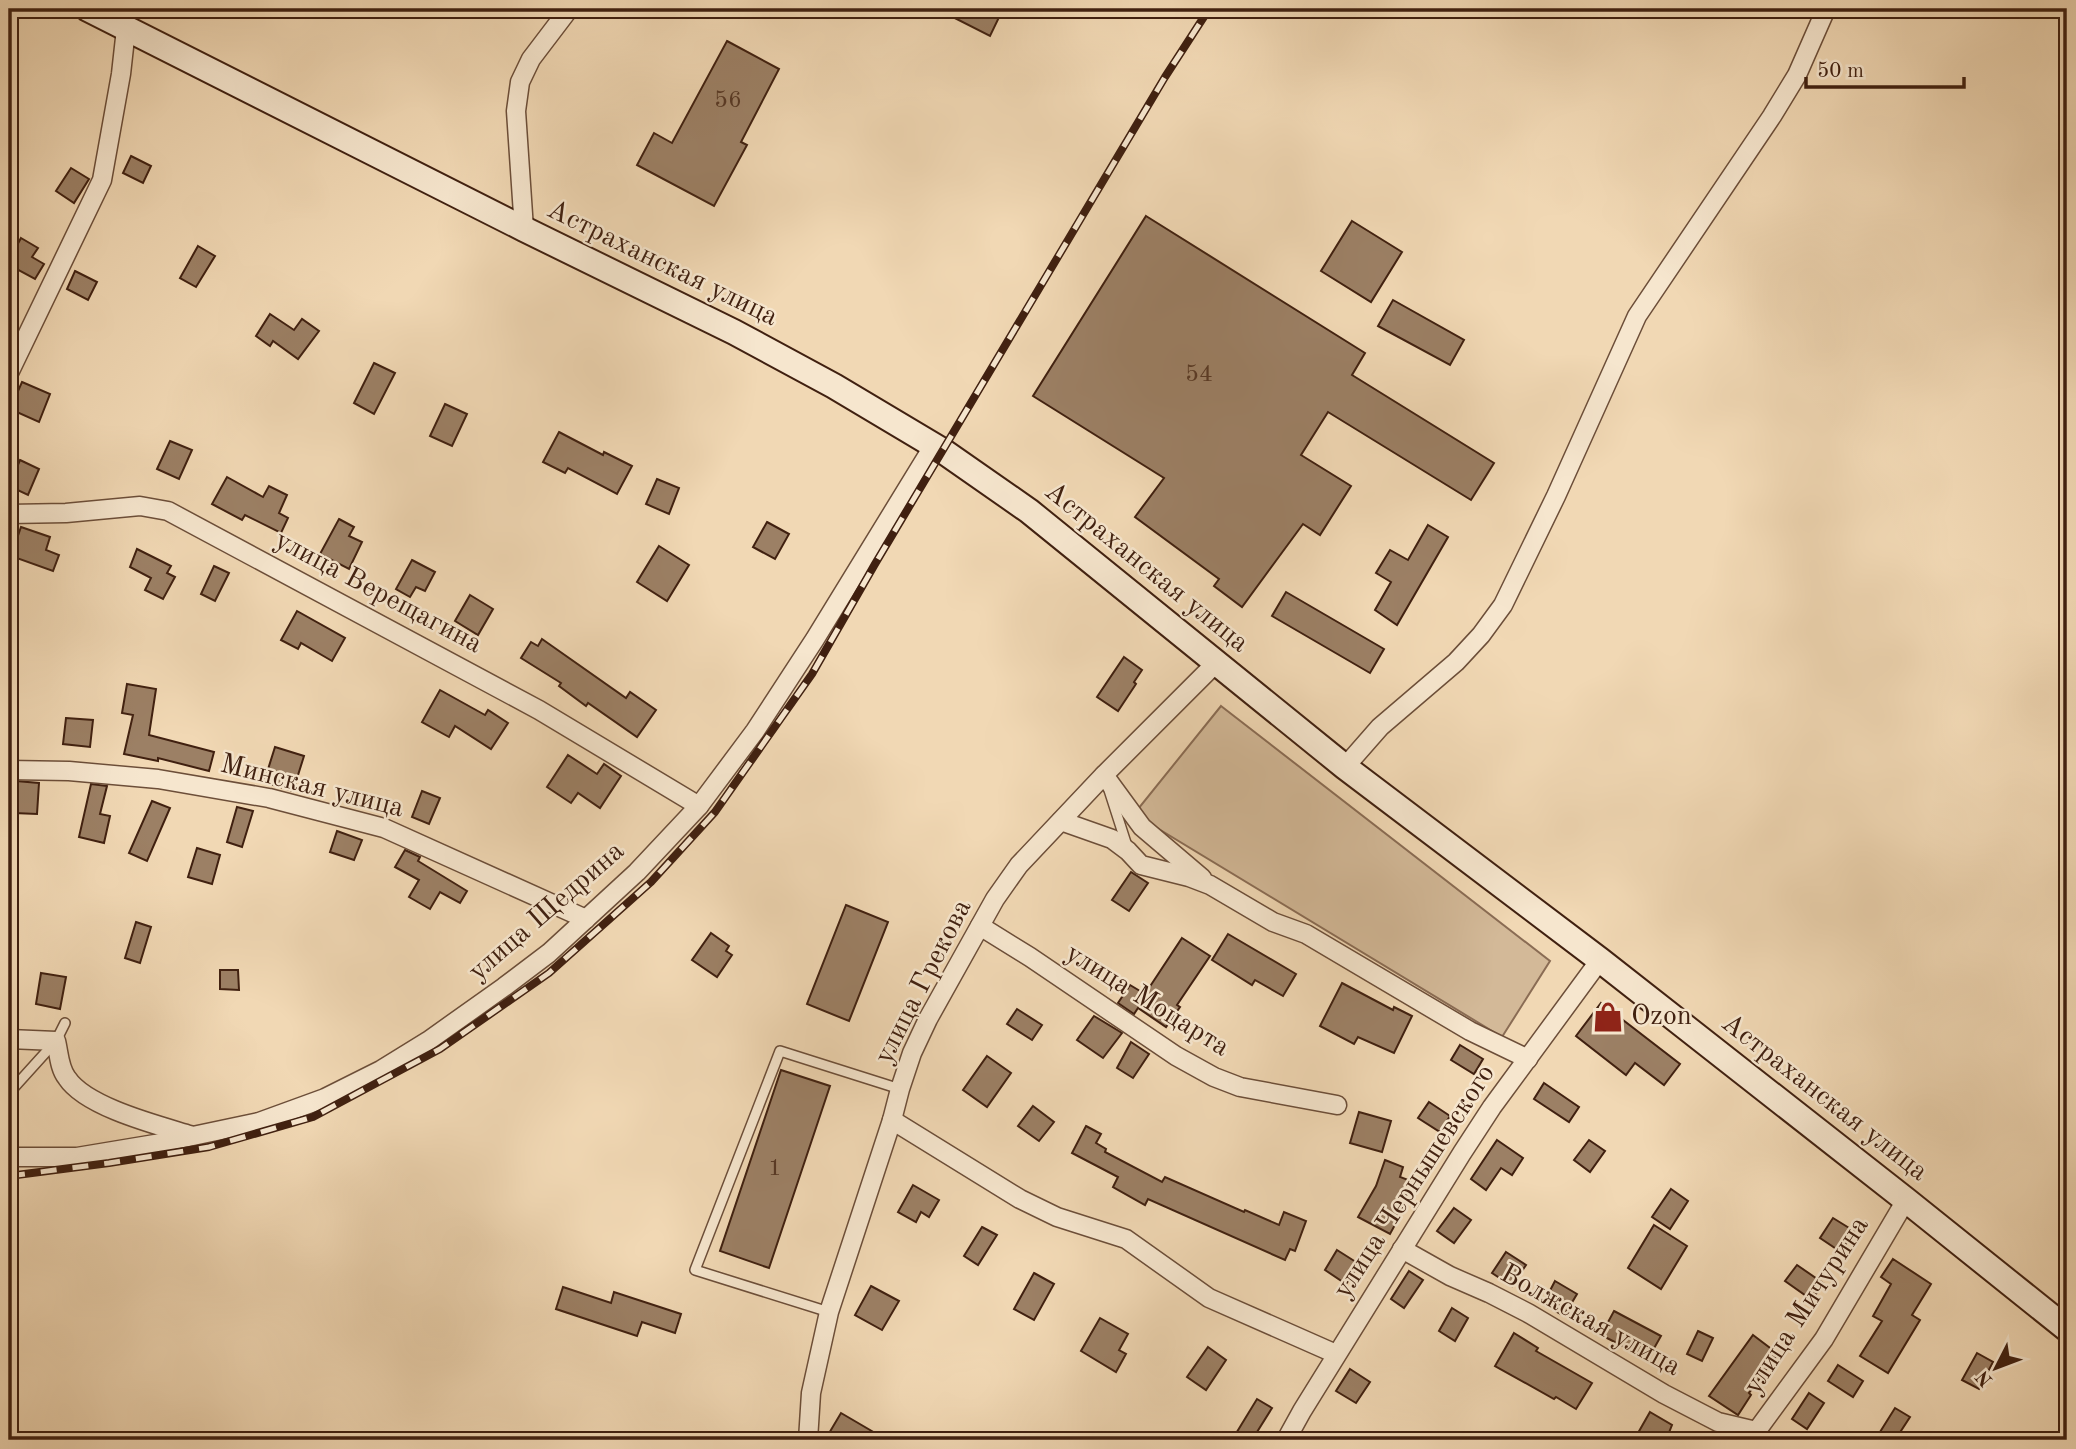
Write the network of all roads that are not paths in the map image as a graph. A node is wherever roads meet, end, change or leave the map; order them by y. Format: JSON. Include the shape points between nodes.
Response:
{"nodes":[{"id":1,"x":88,"y":9,"type":"edge"},
{"id":2,"x":569,"y":9,"type":"edge"},
{"id":3,"x":1826,"y":9,"type":"edge"},
{"id":4,"x":127,"y":29,"type":"junction"},
{"id":5,"x":524,"y":229,"type":"junction"},
{"id":6,"x":9,"y":373,"type":"edge"},
{"id":7,"x":934,"y":445,"type":"junction"},
{"id":8,"x":9,"y":514,"type":"edge"},
{"id":9,"x":1216,"y":663,"type":"junction"},
{"id":10,"x":1345,"y":766,"type":"junction"},
{"id":11,"x":9,"y":770,"type":"edge"},
{"id":12,"x":1104,"y":775,"type":"junction"},
{"id":13,"x":699,"y":806,"type":"junction"},
{"id":14,"x":1061,"y":821,"type":"junction"},
{"id":15,"x":1128,"y":851,"type":"junction"},
{"id":16,"x":1210,"y":885,"type":"junction"},
{"id":17,"x":586,"y":919,"type":"junction"},
{"id":18,"x":979,"y":926,"type":"junction"},
{"id":19,"x":1600,"y":960,"type":"junction"},
{"id":20,"x":65,"y":1023,"type":"dead end"},
{"id":21,"x":9,"y":1040,"type":"edge"},
{"id":22,"x":57,"y":1041,"type":"junction"},
{"id":23,"x":1528,"y":1059,"type":"junction"},
{"id":24,"x":900,"y":1089,"type":"junction"},
{"id":25,"x":9,"y":1093,"type":"edge"},
{"id":26,"x":1338,"y":1105,"type":"dead end"},
{"id":27,"x":892,"y":1120,"type":"junction"},
{"id":28,"x":194,"y":1136,"type":"junction"},
{"id":29,"x":9,"y":1157,"type":"edge"},
{"id":30,"x":1906,"y":1200,"type":"junction"},
{"id":31,"x":1402,"y":1249,"type":"junction"},
{"id":32,"x":829,"y":1312,"type":"junction"},
{"id":33,"x":2067,"y":1329,"type":"edge"},
{"id":34,"x":1336,"y":1354,"type":"junction"},
{"id":35,"x":1753,"y":1436,"type":"edge"},
{"id":36,"x":808,"y":1440,"type":"edge"},
{"id":37,"x":1286,"y":1440,"type":"edge"},
{"id":38,"x":1773,"y":1440,"type":"edge"}],
"edges":[{"from":1,"to":4,"type":"main road","name":"Астраханская улица"},
{"from":2,"to":5,"type":"street","via":[[531,59],[520,82],[516,111]]},
{"from":3,"to":10,"type":"street","via":[[1797,75],[1772,116],[1637,316],[1503,605],[1456,662],[1380,727]]},
{"from":4,"to":5,"type":"main road","name":"Астраханская улица"},
{"from":4,"to":6,"type":"street","via":[[102,180]]},
{"from":5,"to":7,"type":"main road","name":"Астраханская улица","via":[[734,332]]},
{"from":7,"to":9,"type":"main road","name":"Астраханская улица","via":[[1029,511]]},
{"from":7,"to":13,"type":"street","name":"улица Щедрина","via":[[815,639]]},
{"from":8,"to":13,"type":"street","name":"улица Верещагина","via":[[139,506],[168,511],[539,710]]},
{"from":9,"to":10,"type":"main road","name":"Астраханская улица"},
{"from":9,"to":12,"type":"street","name":"улица Грекова"},
{"from":10,"to":19,"type":"main road","name":"Астраханская улица"},
{"from":11,"to":17,"type":"street","name":"Минская улица","via":[[158,779],[269,798],[384,828]]},
{"from":12,"to":14,"type":"street","name":"улица Грекова"},
{"from":12,"to":15,"type":"lane"},
{"from":12,"to":16,"type":"street","via":[[1143,827]]},
{"from":13,"to":17,"type":"street","name":"улица Щедрина"},
{"from":14,"to":15,"type":"street","via":[[1112,839]]},
{"from":14,"to":18,"type":"street","name":"улица Грекова","via":[[1018,865]]},
{"from":15,"to":16,"type":"street","via":[[1141,865]]},
{"from":16,"to":23,"type":"street"},
{"from":17,"to":28,"type":"street","name":"улица Щедрина","via":[[504,988],[381,1070],[325,1098],[259,1122]]},
{"from":18,"to":24,"type":"street","name":"улица Грекова","via":[[928,1019]]},
{"from":18,"to":26,"type":"street","name":"улица Моцарта","via":[[1214,1077],[1240,1087]]},
{"from":19,"to":23,"type":"street","name":"улица Чернышевского"},
{"from":19,"to":30,"type":"main road","name":"Астраханская улица"},
{"from":20,"to":22,"type":"lane"},
{"from":21,"to":22,"type":"street"},
{"from":22,"to":25,"type":"lane"},
{"from":22,"to":28,"type":"street","via":[[67,1079],[82,1093],[108,1107]]},
{"from":23,"to":31,"type":"street","name":"улица Чернышевского"},
{"from":24,"to":27,"type":"street","name":"улица Грекова"},
{"from":24,"to":32,"type":"lane","via":[[780,1051],[695,1270]]},
{"from":27,"to":32,"type":"street","name":"улица Грекова"},
{"from":27,"to":34,"type":"street","via":[[1020,1199],[1057,1217],[1126,1239],[1209,1298]]},
{"from":28,"to":29,"type":"street","name":"улица Щедрина","via":[[78,1157]]},
{"from":30,"to":33,"type":"main road","name":"Астраханская улица"},
{"from":30,"to":35,"type":"street","name":"улица Мичурина","via":[[1824,1339]]},
{"from":31,"to":34,"type":"street","name":"улица Чернышевского"},
{"from":31,"to":35,"type":"street","name":"Волжская улица","via":[[1528,1313],[1718,1422]]},
{"from":32,"to":36,"type":"street","name":"улица Грекова","via":[[811,1393]]},
{"from":34,"to":37,"type":"street","name":"улица Чернышевского"},
{"from":35,"to":38,"type":"lane"}]}
